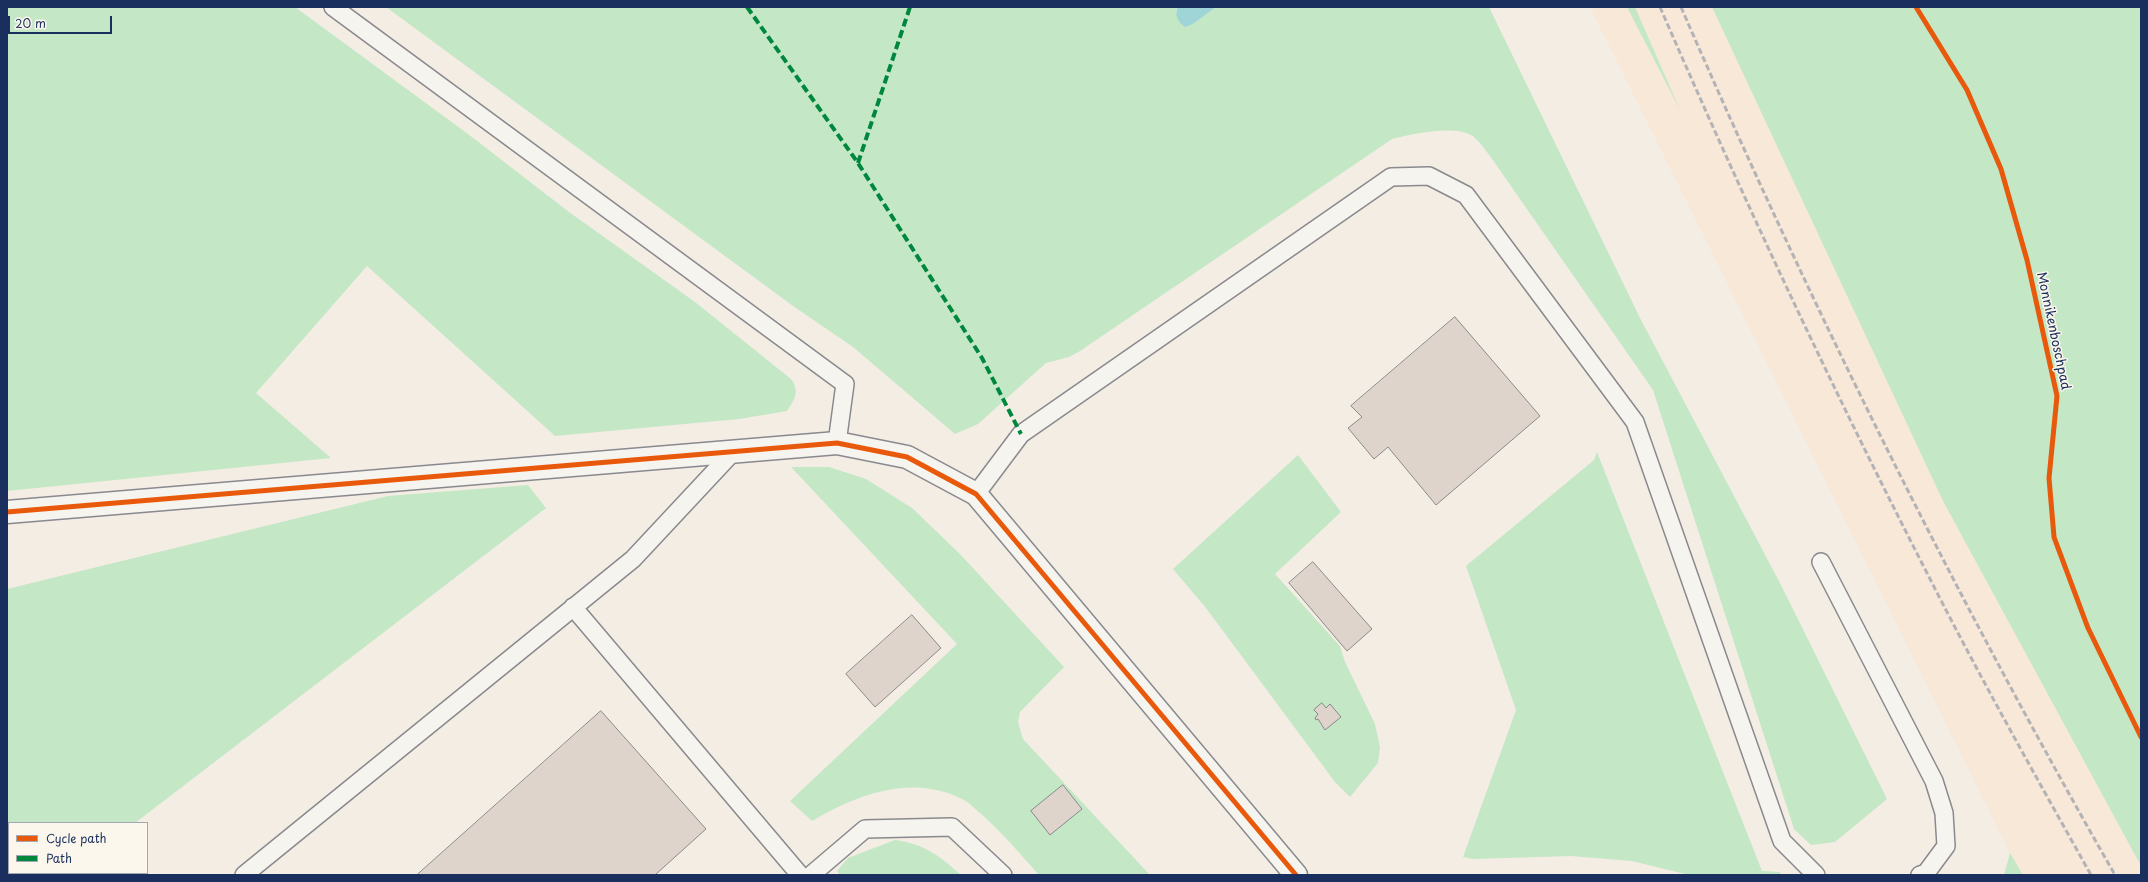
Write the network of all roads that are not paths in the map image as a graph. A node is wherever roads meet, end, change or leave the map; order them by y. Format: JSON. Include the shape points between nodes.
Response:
{"nodes":[{"id":1,"x":333,"y":7,"type":"edge"},
{"id":2,"x":837,"y":443,"type":"junction"},
{"id":3,"x":732,"y":452,"type":"junction"},
{"id":4,"x":976,"y":494,"type":"junction"},
{"id":5,"x":7,"y":512,"type":"edge"},
{"id":6,"x":1821,"y":562,"type":"dead end"},
{"id":7,"x":573,"y":607,"type":"junction"},
{"id":8,"x":244,"y":875,"type":"edge"},
{"id":9,"x":800,"y":875,"type":"edge"},
{"id":10,"x":811,"y":875,"type":"edge"},
{"id":11,"x":1003,"y":875,"type":"edge"},
{"id":12,"x":1296,"y":875,"type":"edge"},
{"id":13,"x":1816,"y":875,"type":"edge"},
{"id":14,"x":1920,"y":875,"type":"edge"}],
"edges":[{"from":1,"to":2,"type":"lane","via":[[845,384]]},
{"from":2,"to":3,"type":"street"},
{"from":2,"to":4,"type":"street","via":[[907,457]]},
{"from":3,"to":5,"type":"street"},
{"from":3,"to":7,"type":"lane","via":[[633,559]]},
{"from":4,"to":12,"type":"street"},
{"from":4,"to":13,"type":"lane","via":[[1021,434],[1391,177],[1429,176],[1466,194],[1635,422],[1782,841]]},
{"from":6,"to":14,"type":"lane","via":[[1934,781],[1944,813],[1946,846],[1926,873]]},
{"from":7,"to":8,"type":"lane"},
{"from":7,"to":9,"type":"lane"},
{"from":10,"to":11,"type":"lane","via":[[865,828],[952,827]]}]}
